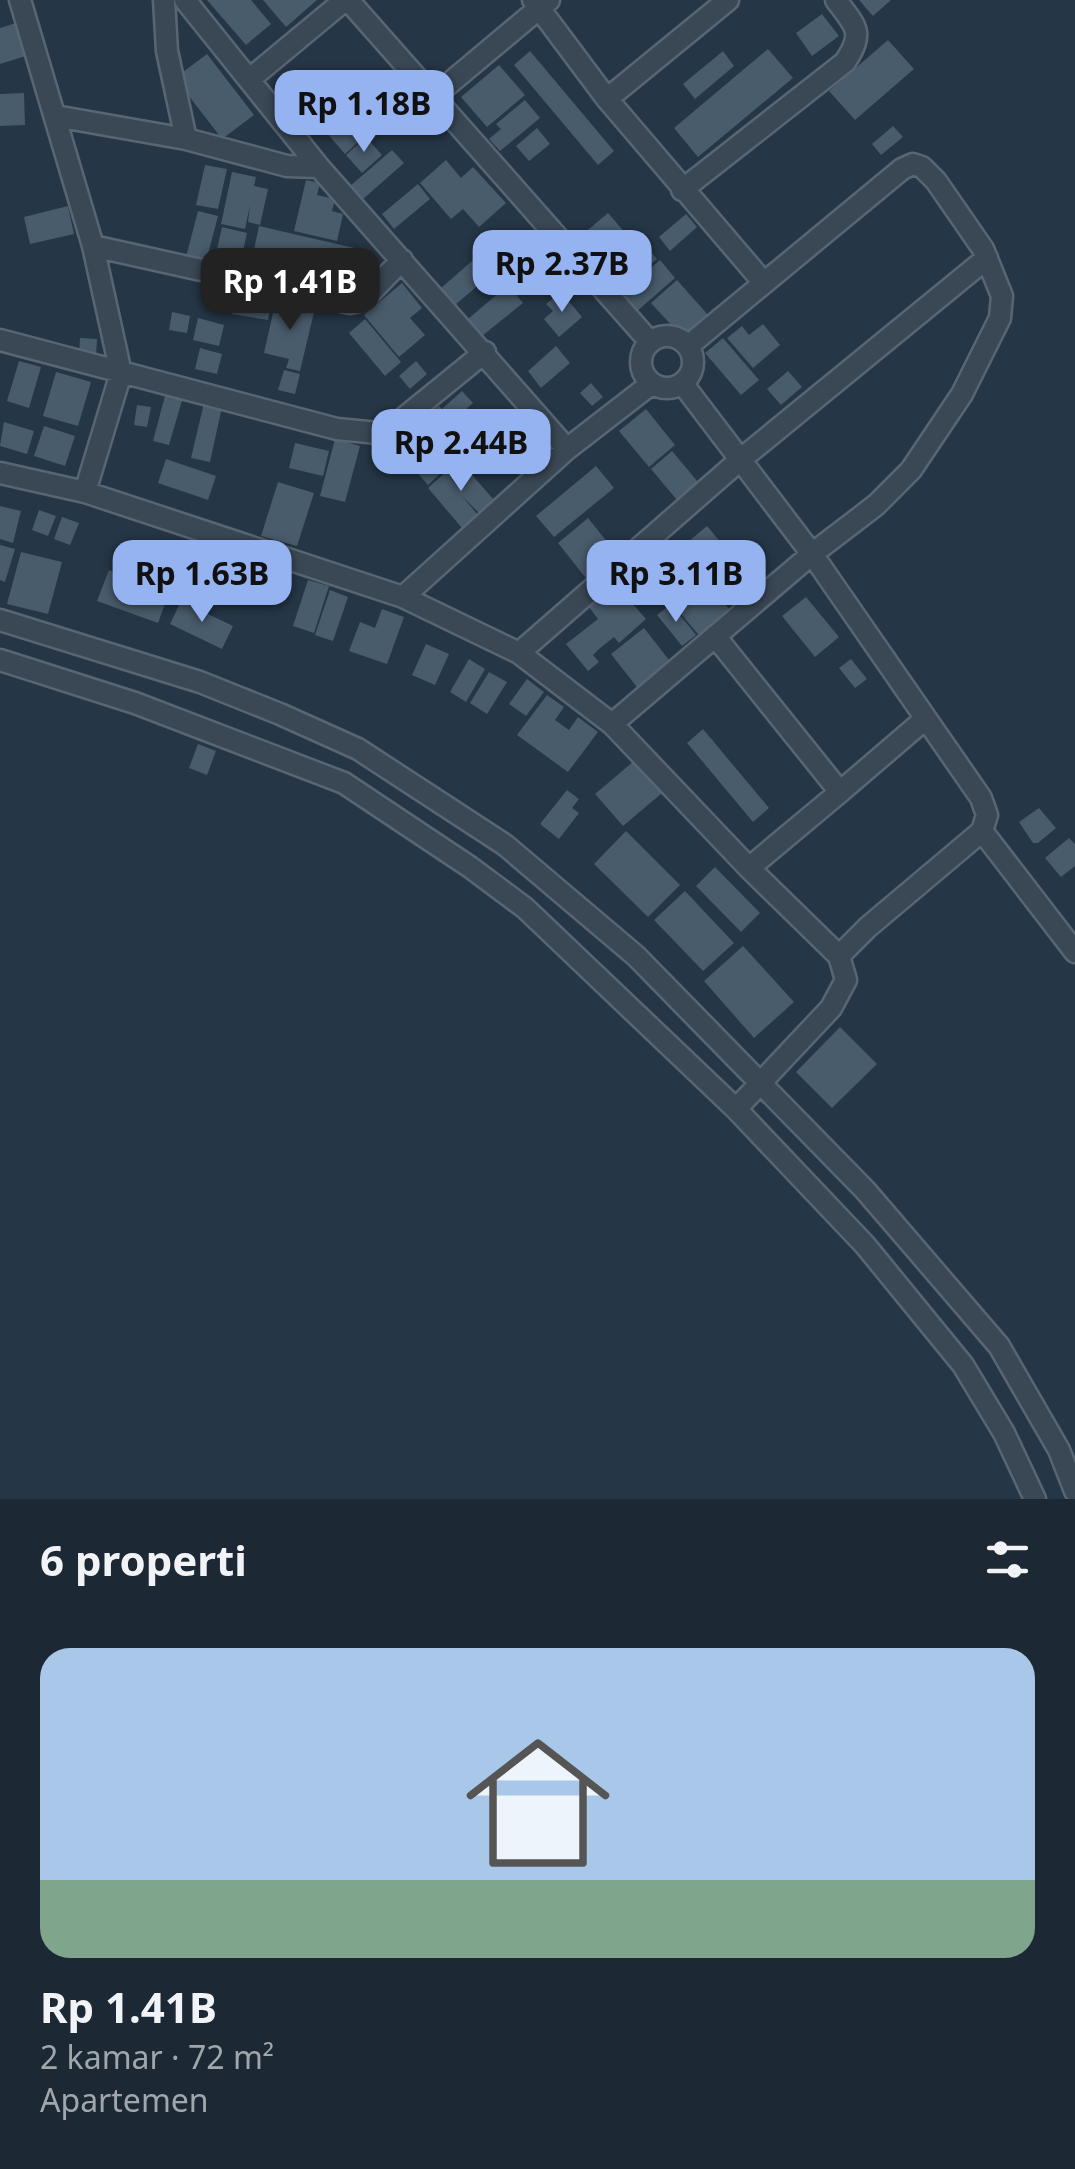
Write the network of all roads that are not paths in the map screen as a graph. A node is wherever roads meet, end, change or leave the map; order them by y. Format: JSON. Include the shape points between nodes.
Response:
{"nodes":[{"id":1,"x":20,"y":0,"type":"edge"},
{"id":2,"x":164,"y":0,"type":"edge"},
{"id":3,"x":185,"y":0,"type":"edge"},
{"id":4,"x":346,"y":0,"type":"edge"},
{"id":5,"x":728,"y":0,"type":"edge"},
{"id":6,"x":836,"y":0,"type":"edge"},
{"id":7,"x":541,"y":3,"type":"edge"},
{"id":8,"x":250,"y":78,"type":"junction"},
{"id":9,"x":432,"y":98,"type":"junction"},
{"id":10,"x":608,"y":99,"type":"junction"},
{"id":11,"x":55,"y":116,"type":"junction"},
{"id":12,"x":186,"y":139,"type":"junction"},
{"id":13,"x":319,"y":166,"type":"junction"},
{"id":14,"x":682,"y":190,"type":"junction"},
{"id":15,"x":93,"y":246,"type":"junction"},
{"id":16,"x":987,"y":258,"type":"junction"},
{"id":17,"x":402,"y":260,"type":"junction"},
{"id":18,"x":764,"y":284,"type":"junction"},
{"id":19,"x":0,"y":340,"type":"edge"},
{"id":20,"x":650,"y":342,"type":"junction"},
{"id":21,"x":688,"y":346,"type":"junction"},
{"id":22,"x":484,"y":352,"type":"junction"},
{"id":23,"x":121,"y":372,"type":"junction"},
{"id":24,"x":682,"y":383,"type":"junction"},
{"id":25,"x":651,"y":384,"type":"junction"},
{"id":26,"x":567,"y":449,"type":"junction"},
{"id":27,"x":740,"y":460,"type":"junction"},
{"id":28,"x":0,"y":474,"type":"edge"},
{"id":29,"x":84,"y":492,"type":"junction"},
{"id":30,"x":812,"y":554,"type":"junction"},
{"id":31,"x":402,"y":597,"type":"junction"},
{"id":32,"x":0,"y":620,"type":"edge"},
{"id":33,"x":715,"y":636,"type":"junction"},
{"id":34,"x":518,"y":653,"type":"junction"},
{"id":35,"x":0,"y":660,"type":"edge"},
{"id":36,"x":924,"y":720,"type":"junction"},
{"id":37,"x":612,"y":724,"type":"junction"},
{"id":38,"x":358,"y":749,"type":"junction"},
{"id":39,"x":344,"y":783,"type":"junction"},
{"id":40,"x":840,"y":792,"type":"junction"},
{"id":41,"x":982,"y":831,"type":"junction"},
{"id":42,"x":749,"y":868,"type":"junction"},
{"id":43,"x":1075,"y":952,"type":"edge"},
{"id":44,"x":839,"y":956,"type":"junction"},
{"id":45,"x":761,"y":1080,"type":"junction"},
{"id":46,"x":736,"y":1110,"type":"junction"},
{"id":47,"x":1075,"y":1490,"type":"edge"},
{"id":48,"x":1035,"y":1499,"type":"edge"}],
"edges":[{"from":1,"to":11,"type":"street"},
{"from":2,"to":12,"type":"street","via":[[167,51]]},
{"from":3,"to":8,"type":"street"},
{"from":4,"to":8,"type":"street"},
{"from":4,"to":9,"type":"street"},
{"from":5,"to":10,"type":"street"},
{"from":6,"to":14,"type":"street","via":[[857,28],[857,44],[845,62]]},
{"from":7,"to":9,"type":"street"},
{"from":7,"to":10,"type":"street"},
{"from":8,"to":13,"type":"street"},
{"from":9,"to":20,"type":"street"},
{"from":10,"to":14,"type":"street"},
{"from":11,"to":12,"type":"street"},
{"from":11,"to":15,"type":"street"},
{"from":12,"to":13,"type":"street","via":[[287,166]]},
{"from":13,"to":17,"type":"street"},
{"from":14,"to":18,"type":"street"},
{"from":15,"to":17,"type":"street","via":[[350,303],[363,300]]},
{"from":15,"to":23,"type":"street"},
{"from":16,"to":18,"type":"street","via":[[936,181],[913,164]]},
{"from":16,"to":27,"type":"street"},
{"from":16,"to":30,"type":"street","via":[[1002,296],[1000,318],[962,394],[911,470]]},
{"from":17,"to":22,"type":"street"},
{"from":18,"to":21,"type":"street"},
{"from":19,"to":23,"type":"street"},
{"from":20,"to":21,"type":"street","via":[[676,337]]},
{"from":20,"to":25,"type":"street","via":[[642,371]]},
{"from":21,"to":24,"type":"street","via":[[691,372]]},
{"from":22,"to":23,"type":"street","via":[[403,421],[378,432],[337,429]]},
{"from":22,"to":26,"type":"street"},
{"from":23,"to":29,"type":"street"},
{"from":24,"to":25,"type":"street"},
{"from":24,"to":27,"type":"street"},
{"from":25,"to":26,"type":"street"},
{"from":26,"to":31,"type":"street"},
{"from":27,"to":30,"type":"street"},
{"from":27,"to":34,"type":"street"},
{"from":28,"to":29,"type":"street"},
{"from":29,"to":31,"type":"street"},
{"from":30,"to":33,"type":"street"},
{"from":30,"to":36,"type":"street"},
{"from":31,"to":34,"type":"street"},
{"from":32,"to":38,"type":"street","via":[[200,682]]},
{"from":33,"to":37,"type":"street"},
{"from":33,"to":40,"type":"street"},
{"from":34,"to":37,"type":"street"},
{"from":35,"to":39,"type":"street","via":[[135,702]]},
{"from":36,"to":40,"type":"street"},
{"from":36,"to":41,"type":"street","via":[[981,798]]},
{"from":37,"to":42,"type":"street"},
{"from":38,"to":39,"type":"street"},
{"from":38,"to":45,"type":"street","via":[[505,845],[636,956]]},
{"from":39,"to":46,"type":"street","via":[[525,908]]},
{"from":40,"to":42,"type":"street"},
{"from":41,"to":43,"type":"street"},
{"from":41,"to":44,"type":"street"},
{"from":42,"to":44,"type":"street"},
{"from":44,"to":45,"type":"street","via":[[846,980],[831,1008]]},
{"from":45,"to":46,"type":"street"},
{"from":45,"to":47,"type":"street","via":[[999,1346]]},
{"from":46,"to":48,"type":"street","via":[[864,1245],[963,1365]]}]}
